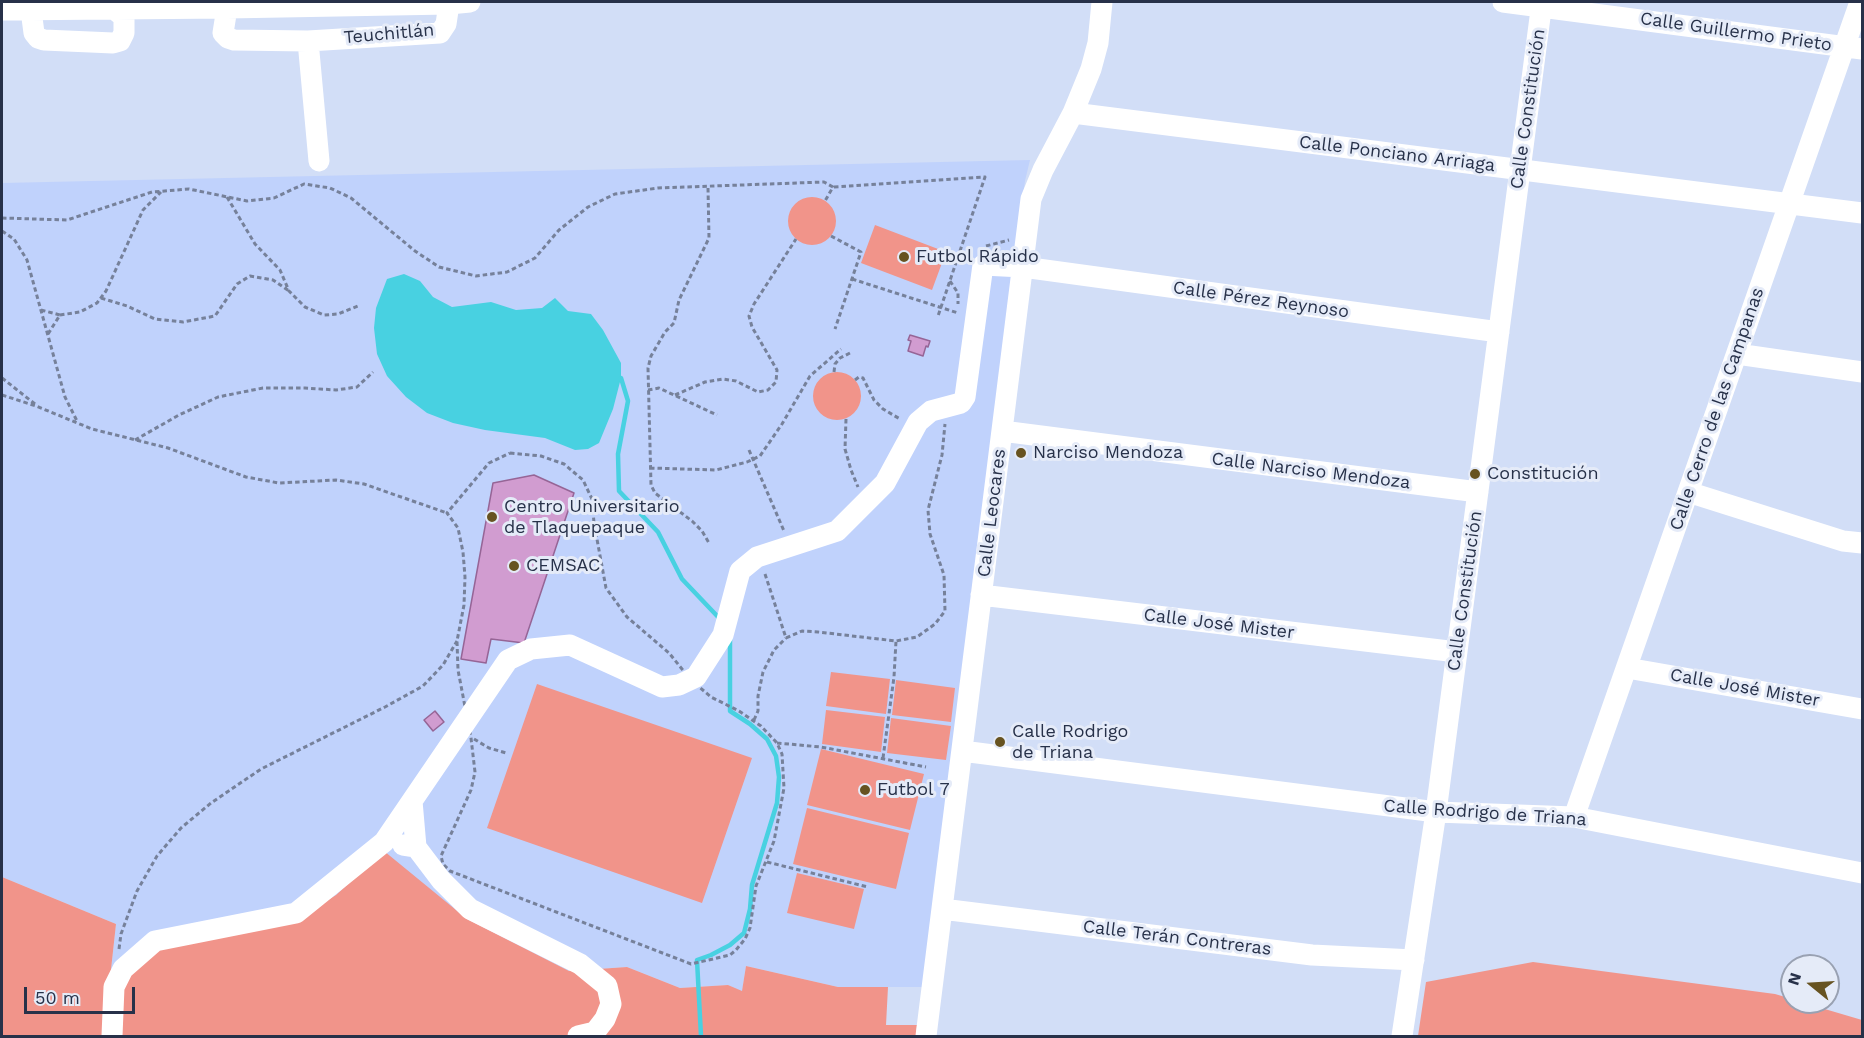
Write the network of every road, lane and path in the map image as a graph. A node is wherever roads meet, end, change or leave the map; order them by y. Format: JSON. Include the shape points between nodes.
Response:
{"nodes":[{"id":1,"x":1102,"y":2,"type":"edge"},
{"id":2,"x":1503,"y":2,"type":"edge"},
{"id":3,"x":1860,"y":2,"type":"edge"},
{"id":4,"x":460,"y":3,"type":"edge"},
{"id":5,"x":322,"y":4,"type":"edge"},
{"id":6,"x":1542,"y":4,"type":"edge"},
{"id":7,"x":105,"y":5,"type":"edge"},
{"id":8,"x":227,"y":8,"type":"junction"},
{"id":9,"x":2,"y":10,"type":"edge"},
{"id":10,"x":31,"y":10,"type":"junction"},
{"id":11,"x":308,"y":40,"type":"junction"},
{"id":12,"x":1853,"y":48,"type":"edge"},
{"id":13,"x":1073,"y":113,"type":"junction"},
{"id":14,"x":319,"y":161,"type":"dead end"},
{"id":15,"x":1520,"y":169,"type":"junction"},
{"id":16,"x":833,"y":187,"type":"junction"},
{"id":17,"x":708,"y":188,"type":"junction"},
{"id":18,"x":161,"y":192,"type":"junction"},
{"id":19,"x":227,"y":197,"type":"junction"},
{"id":20,"x":825,"y":201,"type":"dead end"},
{"id":21,"x":1789,"y":204,"type":"junction"},
{"id":22,"x":1863,"y":213,"type":"edge"},
{"id":23,"x":2,"y":218,"type":"edge"},
{"id":24,"x":2,"y":231,"type":"edge"},
{"id":25,"x":1027,"y":234,"type":"junction"},
{"id":26,"x":831,"y":236,"type":"dead end"},
{"id":27,"x":796,"y":239,"type":"dead end"},
{"id":28,"x":959,"y":255,"type":"junction"},
{"id":29,"x":1023,"y":267,"type":"junction"},
{"id":30,"x":852,"y":279,"type":"junction"},
{"id":31,"x":289,"y":291,"type":"junction"},
{"id":32,"x":101,"y":298,"type":"junction"},
{"id":33,"x":358,"y":306,"type":"dead end"},
{"id":34,"x":941,"y":308,"type":"junction"},
{"id":35,"x":41,"y":310,"type":"junction"},
{"id":36,"x":958,"y":313,"type":"dead end"},
{"id":37,"x":60,"y":315,"type":"junction"},
{"id":38,"x":938,"y":316,"type":"dead end"},
{"id":39,"x":835,"y":329,"type":"dead end"},
{"id":40,"x":1499,"y":332,"type":"junction"},
{"id":41,"x":48,"y":334,"type":"junction"},
{"id":42,"x":841,"y":348,"type":"dead end"},
{"id":43,"x":850,"y":353,"type":"dead end"},
{"id":44,"x":1737,"y":354,"type":"junction"},
{"id":45,"x":373,"y":372,"type":"dead end"},
{"id":46,"x":834,"y":372,"type":"dead end"},
{"id":47,"x":1863,"y":372,"type":"edge"},
{"id":48,"x":2,"y":378,"type":"edge"},
{"id":49,"x":855,"y":380,"type":"dead end"},
{"id":50,"x":648,"y":390,"type":"junction"},
{"id":51,"x":2,"y":395,"type":"edge"},
{"id":52,"x":675,"y":395,"type":"junction"},
{"id":53,"x":36,"y":406,"type":"junction"},
{"id":54,"x":717,"y":415,"type":"dead end"},
{"id":55,"x":846,"y":418,"type":"dead end"},
{"id":56,"x":77,"y":421,"type":"junction"},
{"id":57,"x":915,"y":426,"type":"junction"},
{"id":58,"x":1002,"y":430,"type":"junction"},
{"id":59,"x":944,"y":431,"type":"dead end"},
{"id":60,"x":135,"y":440,"type":"junction"},
{"id":61,"x":748,"y":450,"type":"dead end"},
{"id":62,"x":753,"y":459,"type":"junction"},
{"id":63,"x":650,"y":468,"type":"junction"},
{"id":64,"x":1478,"y":492,"type":"junction"},
{"id":65,"x":1688,"y":492,"type":"junction"},
{"id":66,"x":865,"y":502,"type":"junction"},
{"id":67,"x":447,"y":513,"type":"junction"},
{"id":68,"x":709,"y":543,"type":"dead end"},
{"id":69,"x":1863,"y":543,"type":"edge"},
{"id":70,"x":791,"y":546,"type":"junction"},
{"id":71,"x":759,"y":557,"type":"junction"},
{"id":72,"x":981,"y":595,"type":"junction"},
{"id":73,"x":786,"y":638,"type":"junction"},
{"id":74,"x":457,"y":641,"type":"junction"},
{"id":75,"x":896,"y":641,"type":"junction"},
{"id":76,"x":1457,"y":652,"type":"junction"},
{"id":77,"x":1626,"y":668,"type":"junction"},
{"id":78,"x":691,"y":680,"type":"junction"},
{"id":79,"x":720,"y":702,"type":"dead end"},
{"id":80,"x":1863,"y":709,"type":"edge"},
{"id":81,"x":753,"y":721,"type":"junction"},
{"id":82,"x":466,"y":729,"type":"junction"},
{"id":83,"x":777,"y":743,"type":"junction"},
{"id":84,"x":962,"y":751,"type":"junction"},
{"id":85,"x":506,"y":753,"type":"dead end"},
{"id":86,"x":883,"y":759,"type":"junction"},
{"id":87,"x":926,"y":767,"type":"dead end"},
{"id":88,"x":412,"y":801,"type":"junction"},
{"id":89,"x":1436,"y":812,"type":"junction"},
{"id":90,"x":1574,"y":817,"type":"junction"},
{"id":91,"x":384,"y":842,"type":"junction"},
{"id":92,"x":416,"y":847,"type":"junction"},
{"id":93,"x":767,"y":862,"type":"junction"},
{"id":94,"x":1863,"y":873,"type":"edge"},
{"id":95,"x":868,"y":887,"type":"dead end"},
{"id":96,"x":942,"y":909,"type":"junction"},
{"id":97,"x":118,"y":955,"type":"dead end"},
{"id":98,"x":1413,"y":960,"type":"junction"},
{"id":99,"x":112,"y":1036,"type":"edge"},
{"id":100,"x":578,"y":1036,"type":"edge"},
{"id":101,"x":926,"y":1036,"type":"edge"},
{"id":102,"x":1402,"y":1036,"type":"edge"}],
"edges":[{"from":1,"to":13,"type":"street","name":"Calle Leocares","via":[[1098,43]]},
{"from":2,"to":6,"type":"street","name":"Calle Guillermo Prieto"},
{"from":3,"to":12,"type":"street","name":"Calle Cerro de las Campanas"},
{"from":4,"to":5,"type":"street"},
{"from":4,"to":11,"type":"street","name":"Teuchitlán","via":[[440,33]]},
{"from":5,"to":8,"type":"street"},
{"from":6,"to":12,"type":"street","name":"Calle Guillermo Prieto"},
{"from":6,"to":15,"type":"street","name":"Calle Constitución"},
{"from":7,"to":8,"type":"street"},
{"from":7,"to":10,"type":"street"},
{"from":7,"to":10,"type":"street","via":[[123,17],[120,41],[44,40],[34,33]]},
{"from":8,"to":11,"type":"street","name":"Teuchitlán","via":[[223,33],[228,38]]},
{"from":9,"to":10,"type":"street"},
{"from":11,"to":14,"type":"street"},
{"from":12,"to":21,"type":"street","name":"Calle Cerro de las Campanas"},
{"from":13,"to":15,"type":"street","name":"Calle Ponciano Arriaga"},
{"from":13,"to":25,"type":"street","name":"Calle Leocares","via":[[1031,199]]},
{"from":15,"to":21,"type":"street","name":"Calle Ponciano Arriaga"},
{"from":15,"to":40,"type":"street","name":"Calle Constitución"},
{"from":16,"to":17,"type":"path","via":[[824,182]]},
{"from":16,"to":20,"type":"path"},
{"from":16,"to":28,"type":"path","via":[[985,177]]},
{"from":17,"to":19,"type":"path","via":[[658,188],[615,194],[588,207],[559,230],[535,258],[507,272],[476,276],[439,267],[351,198],[330,188],[304,184],[274,198],[247,201]]},
{"from":17,"to":50,"type":"path","via":[[709,238],[680,300],[674,323],[651,356]]},
{"from":18,"to":19,"type":"path","via":[[189,189]]},
{"from":18,"to":23,"type":"path","via":[[113,203],[67,220]]},
{"from":18,"to":32,"type":"path","via":[[143,210]]},
{"from":19,"to":31,"type":"path","via":[[255,244],[280,270]]},
{"from":21,"to":22,"type":"street","name":"Calle Ponciano Arriaga"},
{"from":21,"to":44,"type":"street","name":"Calle Cerro de las Campanas"},
{"from":24,"to":35,"type":"path","via":[[14,239],[27,261]]},
{"from":25,"to":28,"type":"path"},
{"from":25,"to":29,"type":"street","name":"Calle Leocares"},
{"from":26,"to":30,"type":"path","via":[[861,252]]},
{"from":27,"to":52,"type":"path","via":[[749,316],[777,370],[776,382],[768,390],[758,392],[723,379]]},
{"from":28,"to":34,"type":"path"},
{"from":29,"to":40,"type":"street","name":"Calle Pérez Reynoso"},
{"from":29,"to":57,"type":"street","name":"Calle Pérez Reynoso","via":[[983,266],[965,397],[960,403],[931,411]]},
{"from":29,"to":58,"type":"street","name":"Calle Leocares"},
{"from":30,"to":34,"type":"path"},
{"from":30,"to":39,"type":"path"},
{"from":31,"to":32,"type":"path","via":[[273,280],[250,276],[237,284],[214,316],[183,322],[155,319]]},
{"from":31,"to":33,"type":"path","via":[[305,307],[324,315]]},
{"from":32,"to":37,"type":"path","via":[[80,312]]},
{"from":34,"to":36,"type":"path"},
{"from":34,"to":38,"type":"path"},
{"from":35,"to":37,"type":"path"},
{"from":35,"to":41,"type":"path"},
{"from":37,"to":41,"type":"path"},
{"from":40,"to":64,"type":"street","name":"Calle Constitución"},
{"from":41,"to":56,"type":"path","via":[[65,397]]},
{"from":42,"to":62,"type":"path","via":[[810,376],[782,424],[760,456]]},
{"from":43,"to":46,"type":"path","via":[[840,358]]},
{"from":44,"to":47,"type":"street"},
{"from":44,"to":65,"type":"street","name":"Calle Cerro de las Campanas"},
{"from":45,"to":60,"type":"path","via":[[357,387],[263,388],[218,397]]},
{"from":48,"to":53,"type":"path"},
{"from":49,"to":57,"type":"path","via":[[863,378],[883,409]]},
{"from":50,"to":52,"type":"path","via":[[659,388]]},
{"from":50,"to":63,"type":"path"},
{"from":51,"to":53,"type":"path"},
{"from":52,"to":54,"type":"path"},
{"from":53,"to":56,"type":"path"},
{"from":55,"to":66,"type":"path","via":[[845,450]]},
{"from":56,"to":60,"type":"path"},
{"from":57,"to":66,"type":"street","via":[[885,483]]},
{"from":58,"to":64,"type":"street","name":"Calle Narciso Mendoza"},
{"from":58,"to":72,"type":"street","name":"Calle Leocares"},
{"from":59,"to":75,"type":"path","via":[[928,510],[930,534],[944,574],[945,611],[917,637]]},
{"from":60,"to":67,"type":"path","via":[[246,477],[279,483],[336,480],[364,484]]},
{"from":61,"to":62,"type":"path"},
{"from":62,"to":63,"type":"path","via":[[716,470]]},
{"from":62,"to":70,"type":"path"},
{"from":63,"to":68,"type":"path","via":[[655,493],[692,521]]},
{"from":64,"to":76,"type":"street","name":"Calle Constitución"},
{"from":65,"to":69,"type":"street","via":[[1843,541]]},
{"from":65,"to":77,"type":"street","name":"Calle Cerro de las Campanas"},
{"from":66,"to":70,"type":"street","via":[[837,531]]},
{"from":67,"to":74,"type":"path","via":[[458,528],[465,577]]},
{"from":67,"to":78,"type":"path","via":[[489,462],[510,453],[541,456],[564,464],[583,480],[592,499],[606,588],[627,617],[669,653]]},
{"from":70,"to":71,"type":"street"},
{"from":71,"to":73,"type":"path"},
{"from":71,"to":78,"type":"street","via":[[740,571],[726,625]]},
{"from":72,"to":76,"type":"street","name":"Calle José Mister"},
{"from":72,"to":84,"type":"street","name":"Calle Leocares"},
{"from":73,"to":75,"type":"path","via":[[802,631]]},
{"from":73,"to":81,"type":"path","via":[[774,650],[763,672]]},
{"from":74,"to":82,"type":"path"},
{"from":74,"to":97,"type":"path","via":[[423,686],[261,769],[181,828],[157,856],[137,891],[121,934]]},
{"from":75,"to":86,"type":"path"},
{"from":76,"to":89,"type":"street","name":"Calle Constitución"},
{"from":77,"to":80,"type":"street","name":"Calle José Mister"},
{"from":77,"to":90,"type":"street","name":"Calle Cerro de las Campanas"},
{"from":78,"to":82,"type":"street","via":[[662,687],[570,645],[531,649],[508,660]]},
{"from":79,"to":81,"type":"path"},
{"from":81,"to":83,"type":"path"},
{"from":82,"to":85,"type":"path","via":[[489,748]]},
{"from":82,"to":88,"type":"street"},
{"from":82,"to":93,"type":"path","via":[[475,772],[471,790],[441,856],[450,871],[691,964],[730,955],[745,939],[756,886]]},
{"from":83,"to":86,"type":"path"},
{"from":83,"to":93,"type":"path","via":[[783,754],[784,788]]},
{"from":84,"to":89,"type":"street","name":"Calle Rodrigo de Triana"},
{"from":84,"to":96,"type":"street","name":"Calle Leocares"},
{"from":86,"to":87,"type":"path"},
{"from":88,"to":91,"type":"street"},
{"from":88,"to":92,"type":"street"},
{"from":89,"to":90,"type":"street","name":"Calle Rodrigo de Triana"},
{"from":89,"to":98,"type":"street","name":"Calle Constitución"},
{"from":90,"to":94,"type":"street","name":"Calle Rodrigo de Triana"},
{"from":91,"to":92,"type":"street"},
{"from":91,"to":99,"type":"street","via":[[296,913],[155,941],[123,969],[114,987]]},
{"from":92,"to":100,"type":"street","via":[[470,909],[580,964],[607,986],[611,1004],[605,1019],[595,1032]]},
{"from":93,"to":95,"type":"path"},
{"from":96,"to":98,"type":"street","name":"Calle Terán Contreras","via":[[1312,955]]},
{"from":96,"to":101,"type":"street","name":"Calle Leocares"},
{"from":98,"to":102,"type":"street","name":"Calle Constitución"}]}
